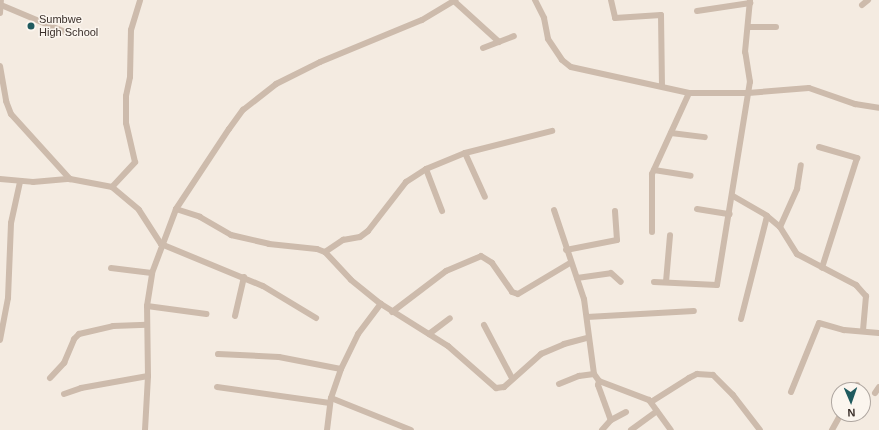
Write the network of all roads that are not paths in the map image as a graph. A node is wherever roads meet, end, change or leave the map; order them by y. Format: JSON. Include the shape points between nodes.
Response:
{"nodes":[{"id":1,"x":140,"y":0,"type":"edge"},
{"id":2,"x":454,"y":0,"type":"edge"},
{"id":3,"x":535,"y":0,"type":"edge"},
{"id":4,"x":611,"y":0,"type":"edge"},
{"id":5,"x":868,"y":0,"type":"edge"},
{"id":6,"x":750,"y":2,"type":"edge"},
{"id":7,"x":1,"y":3,"type":"edge"},
{"id":8,"x":862,"y":6,"type":"dead end"},
{"id":9,"x":697,"y":12,"type":"dead end"},
{"id":10,"x":0,"y":13,"type":"edge"},
{"id":11,"x":748,"y":27,"type":"junction"},
{"id":12,"x":776,"y":27,"type":"dead end"},
{"id":13,"x":65,"y":32,"type":"dead end"},
{"id":14,"x":514,"y":36,"type":"dead end"},
{"id":15,"x":499,"y":42,"type":"junction"},
{"id":16,"x":483,"y":48,"type":"dead end"},
{"id":17,"x":0,"y":66,"type":"edge"},
{"id":18,"x":662,"y":86,"type":"junction"},
{"id":19,"x":689,"y":93,"type":"junction"},
{"id":20,"x":748,"y":94,"type":"junction"},
{"id":21,"x":879,"y":108,"type":"edge"},
{"id":22,"x":552,"y":131,"type":"dead end"},
{"id":23,"x":671,"y":133,"type":"junction"},
{"id":24,"x":705,"y":137,"type":"dead end"},
{"id":25,"x":819,"y":147,"type":"dead end"},
{"id":26,"x":465,"y":153,"type":"junction"},
{"id":27,"x":801,"y":165,"type":"dead end"},
{"id":28,"x":426,"y":169,"type":"junction"},
{"id":29,"x":654,"y":170,"type":"junction"},
{"id":30,"x":691,"y":176,"type":"dead end"},
{"id":31,"x":0,"y":179,"type":"edge"},
{"id":32,"x":70,"y":179,"type":"junction"},
{"id":33,"x":20,"y":182,"type":"junction"},
{"id":34,"x":112,"y":187,"type":"junction"},
{"id":35,"x":733,"y":196,"type":"junction"},
{"id":36,"x":485,"y":197,"type":"dead end"},
{"id":37,"x":176,"y":209,"type":"junction"},
{"id":38,"x":697,"y":209,"type":"dead end"},
{"id":39,"x":554,"y":210,"type":"dead end"},
{"id":40,"x":442,"y":211,"type":"dead end"},
{"id":41,"x":615,"y":211,"type":"dead end"},
{"id":42,"x":730,"y":214,"type":"junction"},
{"id":43,"x":767,"y":216,"type":"junction"},
{"id":44,"x":780,"y":227,"type":"junction"},
{"id":45,"x":652,"y":232,"type":"dead end"},
{"id":46,"x":670,"y":235,"type":"dead end"},
{"id":47,"x":161,"y":244,"type":"junction"},
{"id":48,"x":566,"y":250,"type":"junction"},
{"id":49,"x":325,"y":252,"type":"junction"},
{"id":50,"x":570,"y":262,"type":"junction"},
{"id":51,"x":111,"y":268,"type":"dead end"},
{"id":52,"x":822,"y":268,"type":"junction"},
{"id":53,"x":152,"y":273,"type":"junction"},
{"id":54,"x":244,"y":277,"type":"junction"},
{"id":55,"x":577,"y":278,"type":"junction"},
{"id":56,"x":621,"y":282,"type":"dead end"},
{"id":57,"x":654,"y":282,"type":"dead end"},
{"id":58,"x":666,"y":282,"type":"junction"},
{"id":59,"x":381,"y":304,"type":"junction"},
{"id":60,"x":147,"y":306,"type":"junction"},
{"id":61,"x":694,"y":311,"type":"dead end"},
{"id":62,"x":392,"y":312,"type":"junction"},
{"id":63,"x":206,"y":314,"type":"dead end"},
{"id":64,"x":235,"y":316,"type":"dead end"},
{"id":65,"x":587,"y":316,"type":"junction"},
{"id":66,"x":316,"y":318,"type":"dead end"},
{"id":67,"x":450,"y":318,"type":"dead end"},
{"id":68,"x":741,"y":319,"type":"dead end"},
{"id":69,"x":484,"y":325,"type":"dead end"},
{"id":70,"x":147,"y":326,"type":"junction"},
{"id":71,"x":864,"y":331,"type":"junction"},
{"id":72,"x":429,"y":334,"type":"junction"},
{"id":73,"x":879,"y":334,"type":"edge"},
{"id":74,"x":587,"y":338,"type":"junction"},
{"id":75,"x":0,"y":340,"type":"edge"},
{"id":76,"x":218,"y":354,"type":"dead end"},
{"id":77,"x":341,"y":369,"type":"junction"},
{"id":78,"x":594,"y":374,"type":"junction"},
{"id":79,"x":148,"y":376,"type":"junction"},
{"id":80,"x":50,"y":378,"type":"dead end"},
{"id":81,"x":512,"y":378,"type":"junction"},
{"id":82,"x":600,"y":381,"type":"junction"},
{"id":83,"x":559,"y":384,"type":"dead end"},
{"id":84,"x":217,"y":387,"type":"dead end"},
{"id":85,"x":791,"y":392,"type":"dead end"},
{"id":86,"x":64,"y":394,"type":"dead end"},
{"id":87,"x":330,"y":400,"type":"junction"},
{"id":88,"x":651,"y":402,"type":"junction"},
{"id":89,"x":657,"y":411,"type":"junction"},
{"id":90,"x":626,"y":412,"type":"dead end"},
{"id":91,"x":611,"y":420,"type":"junction"},
{"id":92,"x":145,"y":430,"type":"edge"},
{"id":93,"x":327,"y":430,"type":"edge"},
{"id":94,"x":411,"y":430,"type":"edge"},
{"id":95,"x":602,"y":430,"type":"edge"},
{"id":96,"x":633,"y":430,"type":"edge"},
{"id":97,"x":671,"y":430,"type":"edge"},
{"id":98,"x":760,"y":430,"type":"edge"}],
"edges":[{"from":1,"to":34,"type":"street","via":[[131,30],[130,77],[126,96],[126,123],[135,162]]},
{"from":2,"to":15,"type":"street"},
{"from":2,"to":37,"type":"street","via":[[422,20],[302,71],[260,94],[243,110],[229,129]]},
{"from":3,"to":18,"type":"street","via":[[544,18],[548,39],[566,65]]},
{"from":4,"to":18,"type":"street","via":[[615,18],[661,15]]},
{"from":5,"to":8,"type":"street"},
{"from":6,"to":9,"type":"street"},
{"from":6,"to":11,"type":"street"},
{"from":7,"to":10,"type":"street"},
{"from":7,"to":13,"type":"street"},
{"from":11,"to":12,"type":"street"},
{"from":11,"to":20,"type":"street","via":[[745,52],[750,82]]},
{"from":14,"to":15,"type":"street"},
{"from":15,"to":16,"type":"street"},
{"from":17,"to":32,"type":"street","via":[[10,114]]},
{"from":18,"to":19,"type":"street"},
{"from":19,"to":20,"type":"street"},
{"from":19,"to":23,"type":"street"},
{"from":20,"to":21,"type":"street","via":[[809,88],[843,101]]},
{"from":20,"to":35,"type":"street"},
{"from":22,"to":26,"type":"street"},
{"from":23,"to":24,"type":"street"},
{"from":23,"to":29,"type":"street"},
{"from":25,"to":52,"type":"street","via":[[856,158]]},
{"from":26,"to":28,"type":"street"},
{"from":26,"to":36,"type":"street"},
{"from":27,"to":44,"type":"street","via":[[797,189]]},
{"from":28,"to":40,"type":"street"},
{"from":28,"to":49,"type":"street","via":[[406,182],[368,231],[360,237],[343,240]]},
{"from":29,"to":30,"type":"street"},
{"from":29,"to":45,"type":"street"},
{"from":31,"to":33,"type":"street"},
{"from":32,"to":33,"type":"street"},
{"from":32,"to":34,"type":"street"},
{"from":33,"to":75,"type":"street","via":[[11,223],[8,298]]},
{"from":34,"to":47,"type":"street","via":[[139,210]]},
{"from":35,"to":42,"type":"street"},
{"from":35,"to":43,"type":"street"},
{"from":37,"to":47,"type":"street"},
{"from":37,"to":49,"type":"street","via":[[200,216],[231,235],[269,244]]},
{"from":38,"to":42,"type":"street"},
{"from":39,"to":48,"type":"street"},
{"from":41,"to":48,"type":"street","via":[[617,240]]},
{"from":42,"to":58,"type":"street","via":[[718,285]]},
{"from":43,"to":44,"type":"street"},
{"from":43,"to":68,"type":"street"},
{"from":44,"to":52,"type":"street","via":[[798,254]]},
{"from":46,"to":58,"type":"street"},
{"from":47,"to":53,"type":"street"},
{"from":47,"to":54,"type":"street"},
{"from":48,"to":50,"type":"street"},
{"from":49,"to":59,"type":"street","via":[[352,280]]},
{"from":50,"to":55,"type":"street"},
{"from":50,"to":62,"type":"street","via":[[518,294],[512,292],[492,263],[481,256],[446,272]]},
{"from":51,"to":53,"type":"street"},
{"from":52,"to":71,"type":"street","via":[[856,285],[866,296]]},
{"from":53,"to":60,"type":"street"},
{"from":54,"to":64,"type":"street"},
{"from":54,"to":66,"type":"street"},
{"from":55,"to":56,"type":"street","via":[[611,273]]},
{"from":55,"to":65,"type":"street"},
{"from":57,"to":58,"type":"street"},
{"from":59,"to":62,"type":"street"},
{"from":59,"to":77,"type":"street","via":[[358,334]]},
{"from":60,"to":63,"type":"street"},
{"from":60,"to":70,"type":"street"},
{"from":61,"to":65,"type":"street"},
{"from":62,"to":72,"type":"street"},
{"from":65,"to":74,"type":"street"},
{"from":67,"to":72,"type":"street"},
{"from":69,"to":81,"type":"street"},
{"from":70,"to":79,"type":"street"},
{"from":70,"to":80,"type":"street","via":[[113,326],[79,334],[74,339],[64,363]]},
{"from":71,"to":73,"type":"street"},
{"from":71,"to":85,"type":"street","via":[[844,330],[819,323]]},
{"from":72,"to":81,"type":"street","via":[[456,352],[496,388],[504,387]]},
{"from":74,"to":78,"type":"street"},
{"from":74,"to":81,"type":"street","via":[[541,354]]},
{"from":76,"to":77,"type":"street","via":[[279,357]]},
{"from":77,"to":87,"type":"street"},
{"from":78,"to":82,"type":"street"},
{"from":78,"to":83,"type":"street","via":[[579,376]]},
{"from":79,"to":86,"type":"street","via":[[80,388]]},
{"from":79,"to":92,"type":"street"},
{"from":82,"to":88,"type":"street","via":[[643,396]]},
{"from":82,"to":91,"type":"street","via":[[598,385]]},
{"from":84,"to":87,"type":"street"},
{"from":87,"to":93,"type":"street"},
{"from":87,"to":94,"type":"street"},
{"from":88,"to":89,"type":"street"},
{"from":88,"to":98,"type":"street","via":[[697,374],[713,375],[734,395]]},
{"from":89,"to":96,"type":"street"},
{"from":89,"to":97,"type":"street"},
{"from":90,"to":91,"type":"street"},
{"from":91,"to":95,"type":"street"}]}
